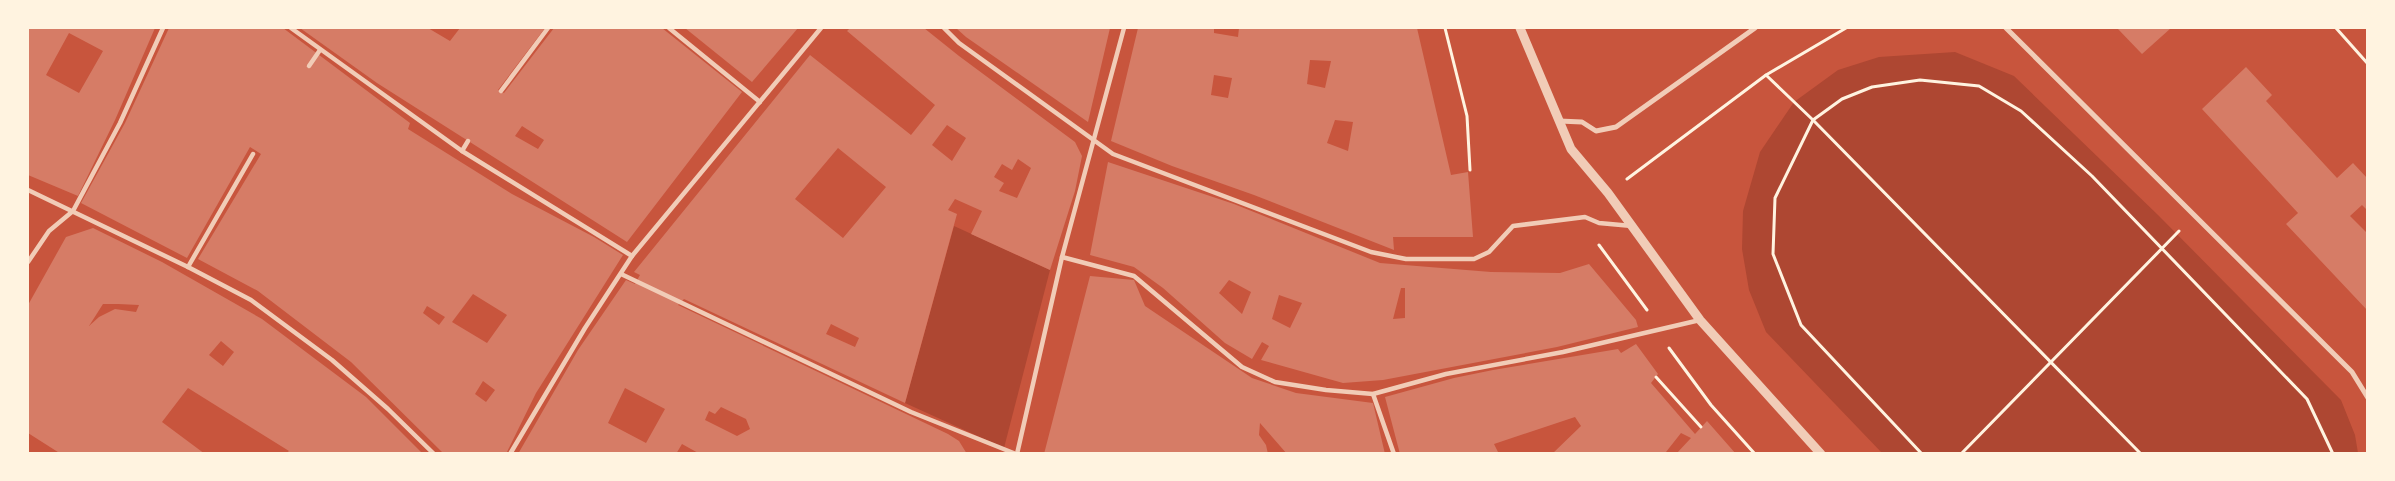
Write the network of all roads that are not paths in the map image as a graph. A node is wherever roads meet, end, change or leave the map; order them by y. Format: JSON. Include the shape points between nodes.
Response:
{"nodes":[{"id":1,"x":163,"y":28,"type":"edge"},
{"id":2,"x":291,"y":28,"type":"edge"},
{"id":3,"x":548,"y":28,"type":"edge"},
{"id":4,"x":669,"y":28,"type":"edge"},
{"id":5,"x":821,"y":28,"type":"edge"},
{"id":6,"x":944,"y":28,"type":"edge"},
{"id":7,"x":1124,"y":28,"type":"edge"},
{"id":8,"x":1520,"y":28,"type":"edge"},
{"id":9,"x":1755,"y":28,"type":"edge"},
{"id":10,"x":2006,"y":28,"type":"edge"},
{"id":11,"x":320,"y":50,"type":"junction"},
{"id":12,"x":309,"y":66,"type":"dead end"},
{"id":13,"x":501,"y":91,"type":"dead end"},
{"id":14,"x":760,"y":102,"type":"junction"},
{"id":15,"x":1559,"y":121,"type":"junction"},
{"id":16,"x":468,"y":141,"type":"dead end"},
{"id":17,"x":1095,"y":141,"type":"junction"},
{"id":18,"x":462,"y":150,"type":"junction"},
{"id":19,"x":253,"y":154,"type":"dead end"},
{"id":20,"x":28,"y":190,"type":"edge"},
{"id":21,"x":73,"y":211,"type":"junction"},
{"id":22,"x":1632,"y":226,"type":"junction"},
{"id":23,"x":632,"y":256,"type":"junction"},
{"id":24,"x":1062,"y":257,"type":"junction"},
{"id":25,"x":28,"y":262,"type":"edge"},
{"id":26,"x":188,"y":267,"type":"junction"},
{"id":27,"x":621,"y":274,"type":"junction"},
{"id":28,"x":1700,"y":320,"type":"junction"},
{"id":29,"x":1373,"y":394,"type":"junction"},
{"id":30,"x":2368,"y":398,"type":"edge"},
{"id":31,"x":434,"y":454,"type":"edge"},
{"id":32,"x":510,"y":454,"type":"edge"},
{"id":33,"x":1016,"y":454,"type":"edge"},
{"id":34,"x":1394,"y":454,"type":"edge"},
{"id":35,"x":1821,"y":454,"type":"edge"}],
"edges":[{"from":1,"to":21,"type":"street","via":[[120,124]]},
{"from":2,"to":11,"type":"street"},
{"from":3,"to":13,"type":"street"},
{"from":4,"to":14,"type":"street"},
{"from":5,"to":14,"type":"street"},
{"from":6,"to":17,"type":"street","via":[[959,43]]},
{"from":7,"to":17,"type":"street"},
{"from":8,"to":15,"type":"street"},
{"from":9,"to":15,"type":"street","via":[[1616,127],[1596,131],[1582,122]]},
{"from":10,"to":30,"type":"street","via":[[2352,372]]},
{"from":11,"to":12,"type":"street"},
{"from":11,"to":18,"type":"street"},
{"from":14,"to":23,"type":"street"},
{"from":15,"to":22,"type":"street","via":[[1571,149]]},
{"from":16,"to":18,"type":"street"},
{"from":17,"to":22,"type":"street","via":[[1113,154],[1371,252],[1406,260],[1474,259],[1489,252],[1513,226],[1585,217],[1599,223]]},
{"from":17,"to":24,"type":"street"},
{"from":18,"to":23,"type":"street"},
{"from":19,"to":26,"type":"street"},
{"from":20,"to":21,"type":"street"},
{"from":21,"to":25,"type":"street","via":[[49,231]]},
{"from":21,"to":26,"type":"street"},
{"from":22,"to":28,"type":"street"},
{"from":23,"to":27,"type":"street"},
{"from":24,"to":29,"type":"street","via":[[1134,276],[1242,367],[1275,382]]},
{"from":24,"to":33,"type":"street"},
{"from":26,"to":31,"type":"street","via":[[251,300],[288,326],[388,409]]},
{"from":27,"to":32,"type":"street"},
{"from":27,"to":33,"type":"street","via":[[911,412]]},
{"from":28,"to":29,"type":"street","via":[[1563,352],[1446,374]]},
{"from":28,"to":35,"type":"street"},
{"from":29,"to":34,"type":"street"}]}
